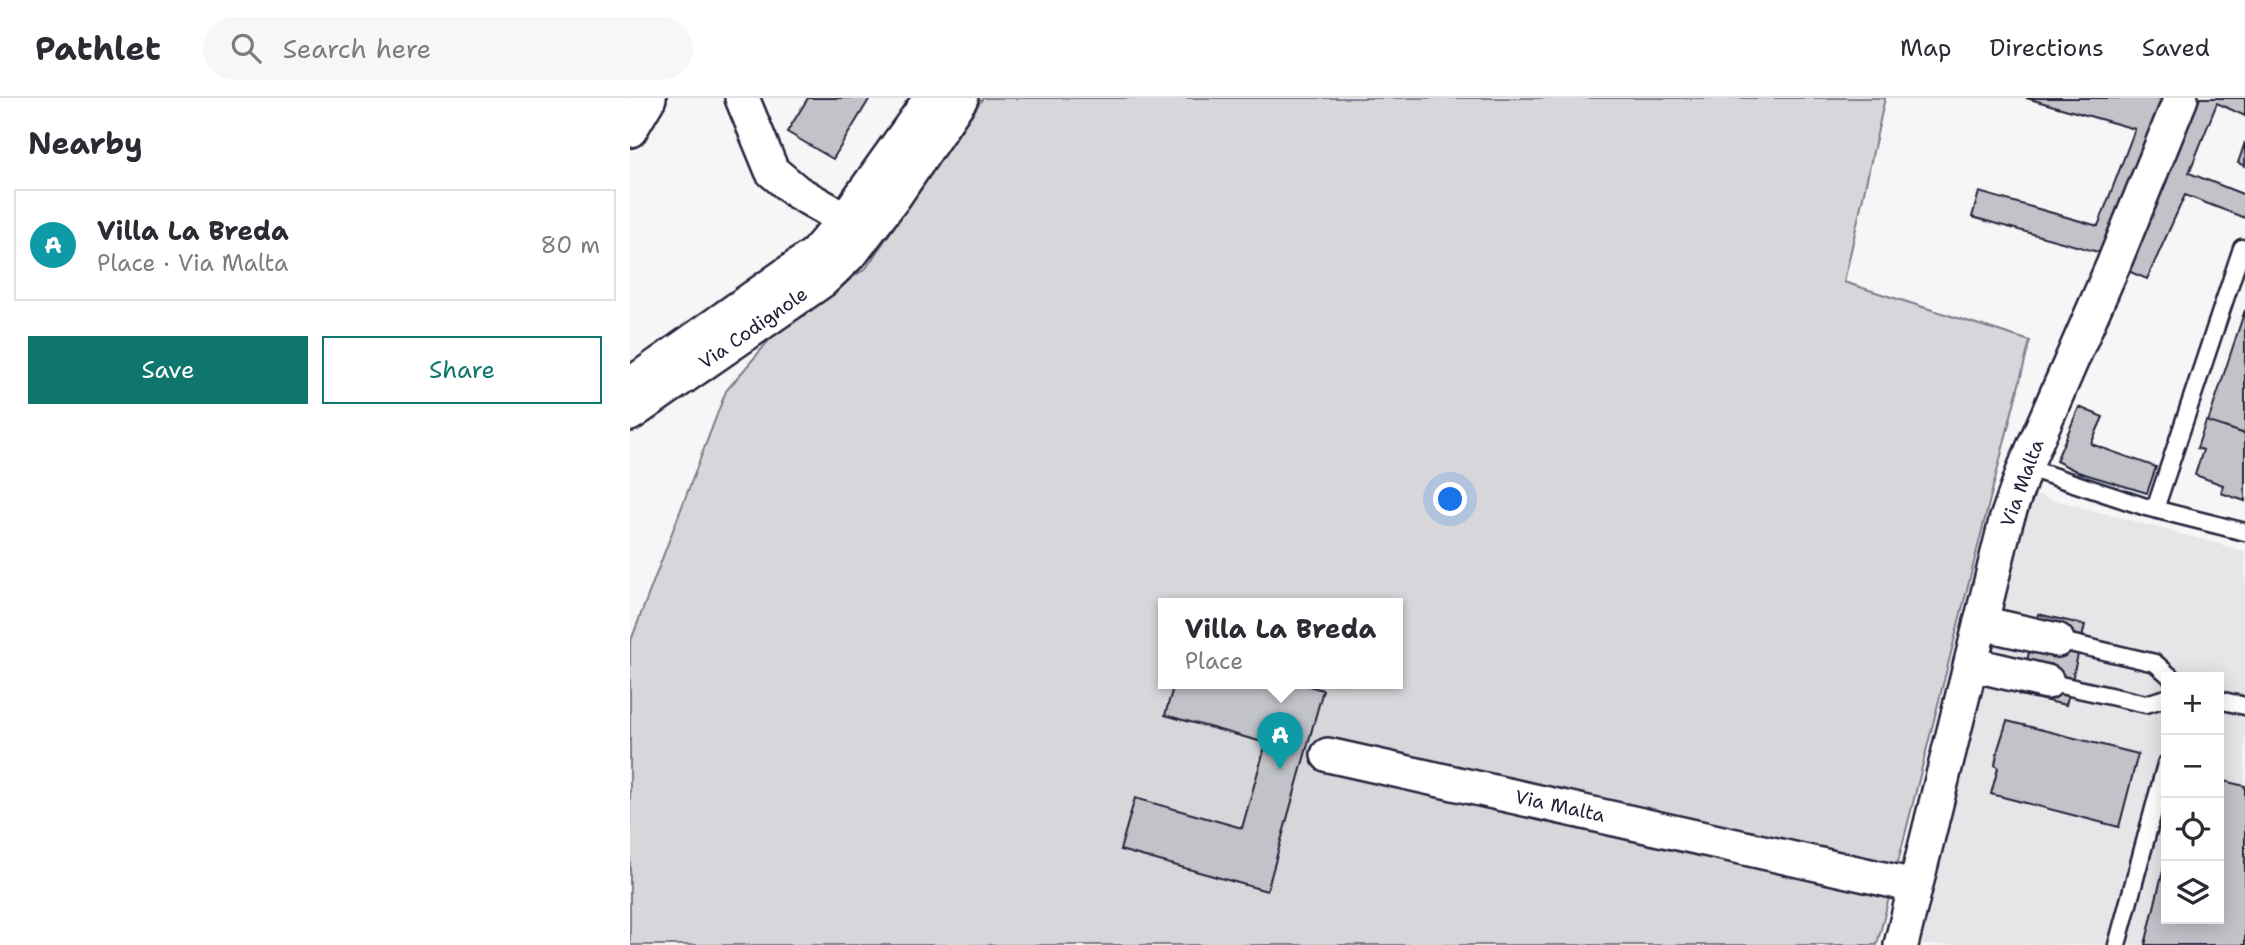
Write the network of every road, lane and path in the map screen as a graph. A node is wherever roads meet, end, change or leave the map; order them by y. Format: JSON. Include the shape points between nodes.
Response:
{"nodes":[{"id":1,"x":649,"y":98,"type":"edge"},
{"id":2,"x":742,"y":98,"type":"edge"},
{"id":3,"x":2180,"y":98,"type":"edge"},
{"id":4,"x":948,"y":99,"type":"edge"},
{"id":5,"x":630,"y":130,"type":"edge"},
{"id":6,"x":856,"y":226,"type":"junction"},
{"id":7,"x":2242,"y":248,"type":"dead end"},
{"id":8,"x":630,"y":385,"type":"edge"},
{"id":9,"x":630,"y":414,"type":"edge"},
{"id":10,"x":2025,"y":467,"type":"junction"},
{"id":11,"x":2155,"y":509,"type":"junction"},
{"id":12,"x":2245,"y":531,"type":"edge"},
{"id":13,"x":1981,"y":623,"type":"junction"},
{"id":14,"x":2057,"y":640,"type":"joint"},
{"id":15,"x":1971,"y":664,"type":"junction"},
{"id":16,"x":2165,"y":672,"type":"edge"},
{"id":17,"x":2047,"y":681,"type":"joint"},
{"id":18,"x":2161,"y":700,"type":"edge"},
{"id":19,"x":2224,"y":701,"type":"edge"},
{"id":20,"x":2245,"y":706,"type":"edge"},
{"id":21,"x":1328,"y":755,"type":"dead end"},
{"id":22,"x":2161,"y":782,"type":"edge"},
{"id":23,"x":1915,"y":886,"type":"junction"},
{"id":24,"x":1901,"y":945,"type":"edge"},
{"id":25,"x":2117,"y":945,"type":"edge"}],
"edges":[{"from":1,"to":5,"type":"street"},
{"from":2,"to":6,"type":"street","via":[[772,171],[797,192]]},
{"from":3,"to":10,"type":"street","name":"Via Malta"},
{"from":4,"to":6,"type":"street","name":"Via Codignole"},
{"from":6,"to":8,"type":"street","name":"Via Codignole"},
{"from":6,"to":9,"type":"street","name":"Via Codignole","via":[[853,251],[822,281]]},
{"from":7,"to":11,"type":"lane"},
{"from":10,"to":11,"type":"lane"},
{"from":10,"to":13,"type":"street","name":"Via Malta"},
{"from":11,"to":12,"type":"lane"},
{"from":13,"to":14,"type":"street"},
{"from":13,"to":15,"type":"street","name":"Via Malta"},
{"from":14,"to":16,"type":"lane","via":[[2155,663]]},
{"from":15,"to":17,"type":"street"},
{"from":15,"to":23,"type":"street","name":"Via Malta"},
{"from":17,"to":18,"type":"lane","via":[[2146,704]]},
{"from":19,"to":20,"type":"lane"},
{"from":21,"to":23,"type":"street","name":"Via Malta"},
{"from":22,"to":25,"type":"lane"},
{"from":23,"to":24,"type":"street","name":"Via Malta"}]}
